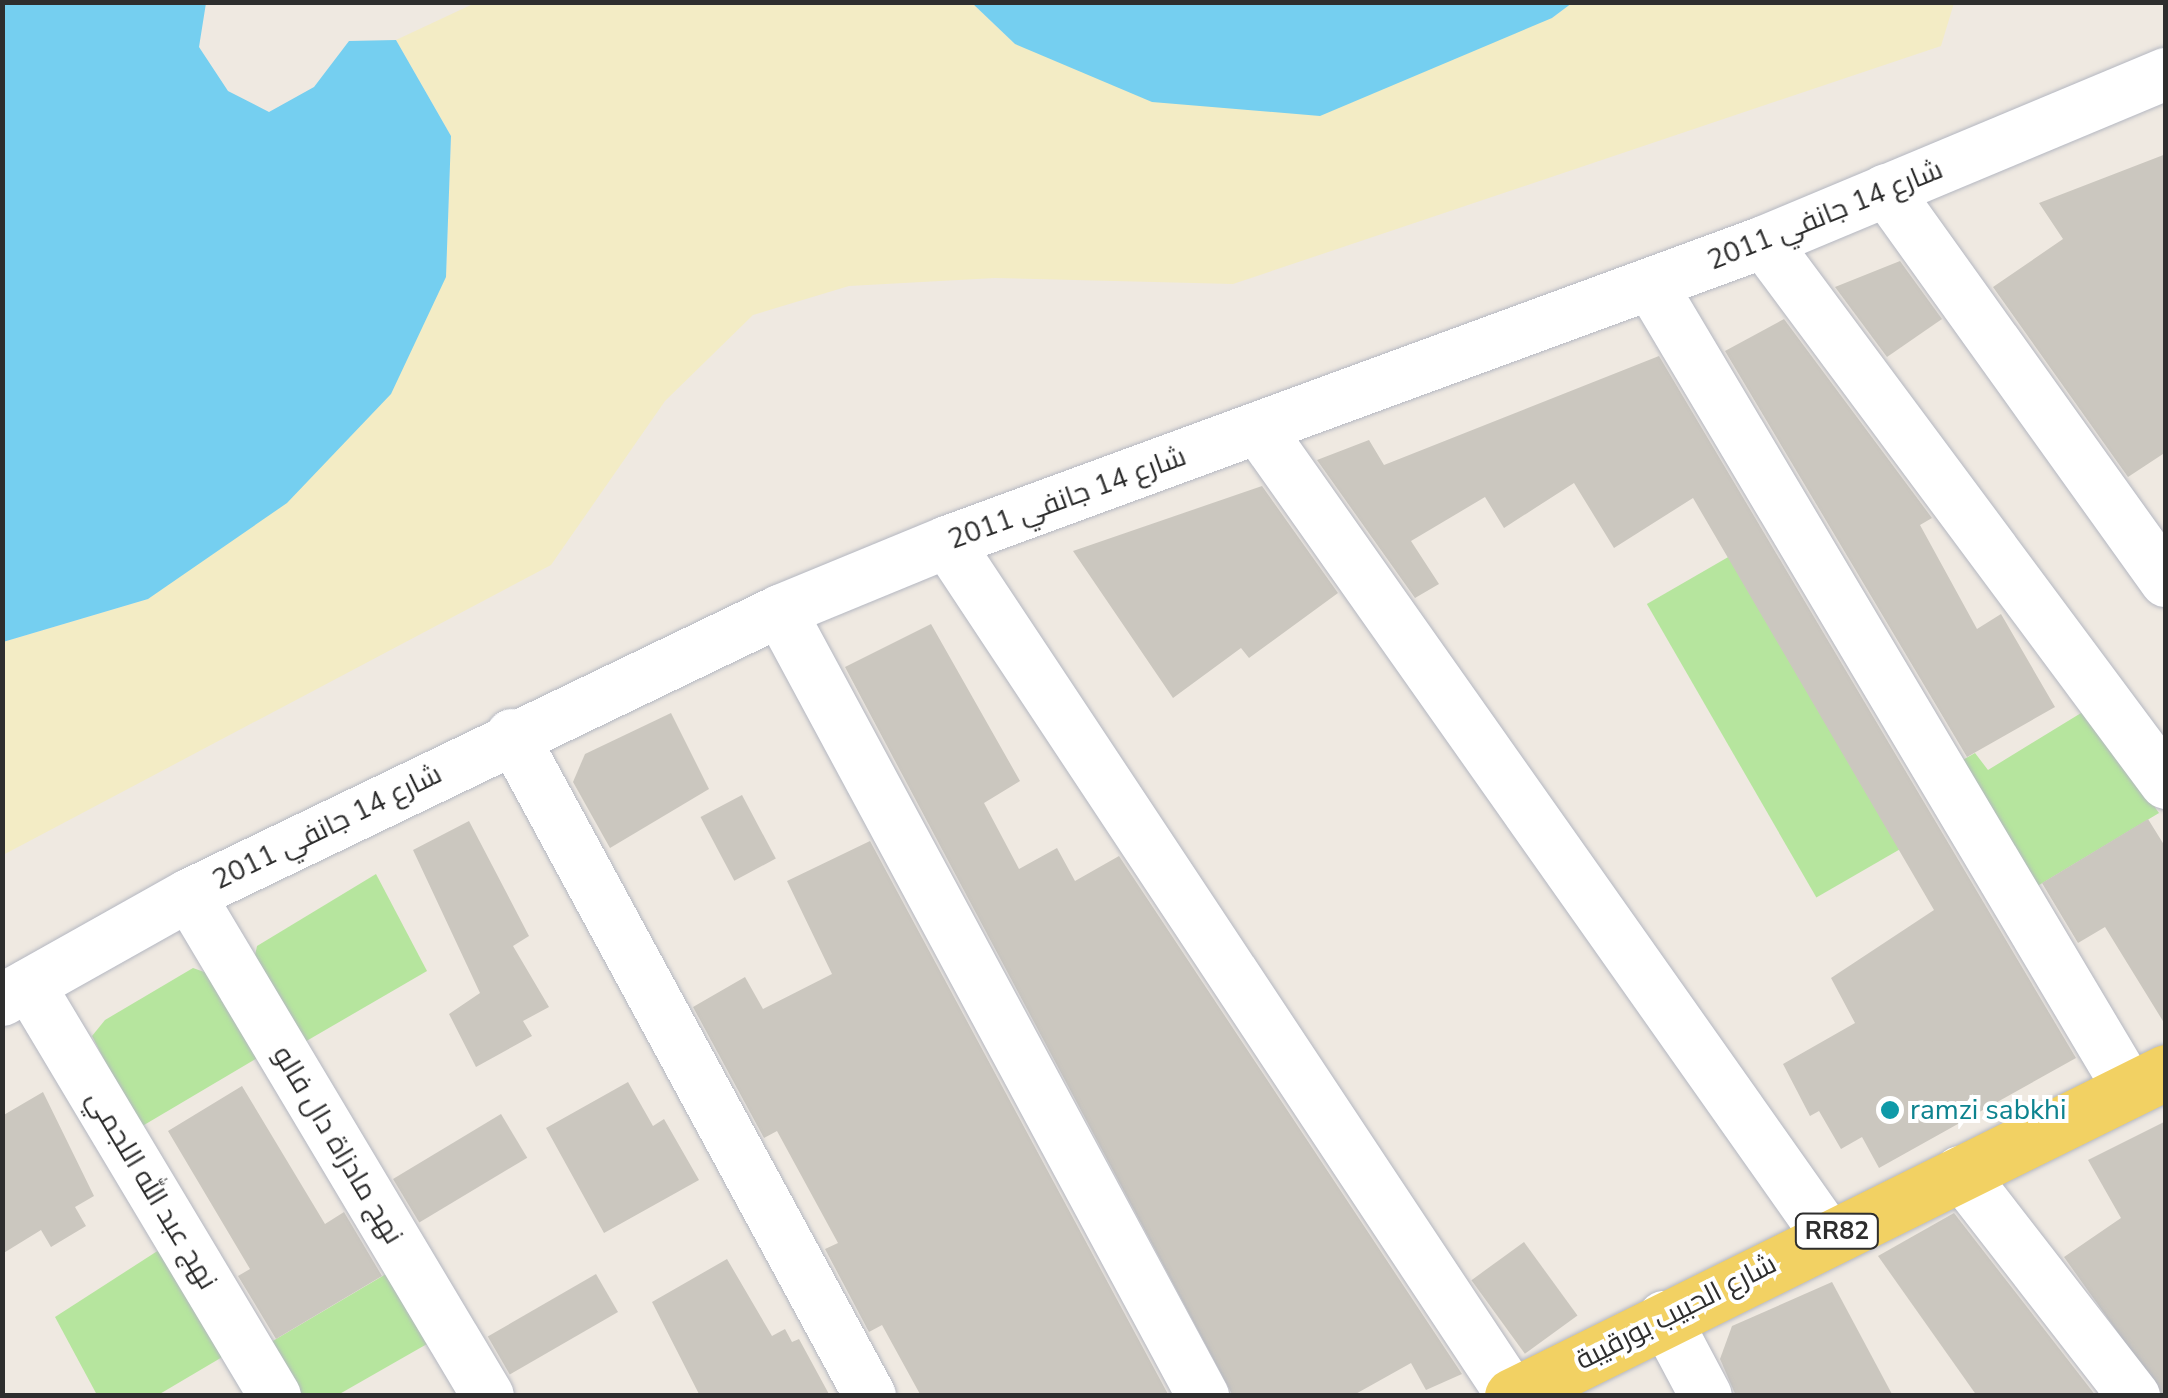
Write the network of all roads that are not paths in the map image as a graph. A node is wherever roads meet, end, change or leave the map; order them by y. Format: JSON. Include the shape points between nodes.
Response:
{"nodes":[{"id":1,"x":2166,"y":74,"type":"edge"},
{"id":2,"x":1886,"y":190,"type":"junction"},
{"id":3,"x":1764,"y":242,"type":"junction"},
{"id":4,"x":1650,"y":286,"type":"junction"},
{"id":5,"x":1258,"y":428,"type":"junction"},
{"id":6,"x":947,"y":542,"type":"junction"},
{"id":7,"x":2166,"y":581,"type":"edge"},
{"id":8,"x":780,"y":611,"type":"junction"},
{"id":9,"x":512,"y":735,"type":"junction"},
{"id":10,"x":2166,"y":783,"type":"edge"},
{"id":11,"x":189,"y":896,"type":"junction"},
{"id":12,"x":16,"y":992,"type":"edge"},
{"id":13,"x":2148,"y":1081,"type":"edge"},
{"id":14,"x":1960,"y":1172,"type":"junction"},
{"id":15,"x":1828,"y":1236,"type":"junction"},
{"id":16,"x":1664,"y":1317,"type":"junction"},
{"id":17,"x":1512,"y":1395,"type":"edge"},
{"id":18,"x":274,"y":1396,"type":"edge"},
{"id":19,"x":488,"y":1396,"type":"edge"},
{"id":20,"x":870,"y":1396,"type":"edge"},
{"id":21,"x":1203,"y":1396,"type":"edge"},
{"id":22,"x":1706,"y":1396,"type":"edge"},
{"id":23,"x":2134,"y":1396,"type":"edge"}],
"edges":[{"from":1,"to":2,"type":"street","name":"شارع 14 جانفي 2011"},
{"from":2,"to":3,"type":"street","name":"شارع 14 جانفي 2011"},
{"from":2,"to":7,"type":"street"},
{"from":3,"to":4,"type":"street","name":"شارع 14 جانفي 2011"},
{"from":3,"to":10,"type":"street"},
{"from":4,"to":5,"type":"street","name":"شارع 14 جانفي 2011"},
{"from":4,"to":13,"type":"street"},
{"from":5,"to":6,"type":"street","name":"شارع 14 جانفي 2011"},
{"from":5,"to":15,"type":"street"},
{"from":6,"to":8,"type":"street","name":"شارع 14 جانفي 2011"},
{"from":6,"to":17,"type":"street"},
{"from":8,"to":9,"type":"street","name":"شارع 14 جانفي 2011"},
{"from":8,"to":21,"type":"street"},
{"from":9,"to":11,"type":"street","name":"شارع 14 جانفي 2011"},
{"from":9,"to":20,"type":"street"},
{"from":11,"to":12,"type":"street","name":"شارع 14 جانفي 2011"},
{"from":11,"to":19,"type":"street","name":"نهج مادزاة دال فالو"},
{"from":12,"to":18,"type":"street","name":"نهج عبد الله اللجمي"},
{"from":13,"to":14,"type":"main road","name":"شارع الحبيب بورقيبة","number":"RR82"},
{"from":14,"to":15,"type":"main road","name":"شارع الحبيب بورقيبة","number":"RR82"},
{"from":14,"to":23,"type":"street"},
{"from":15,"to":16,"type":"main road","name":"شارع الحبيب بورقيبة","number":"RR82"},
{"from":16,"to":17,"type":"main road","name":"شارع الحبيب بورقيبة","number":"RR82"},
{"from":16,"to":22,"type":"street"}]}
